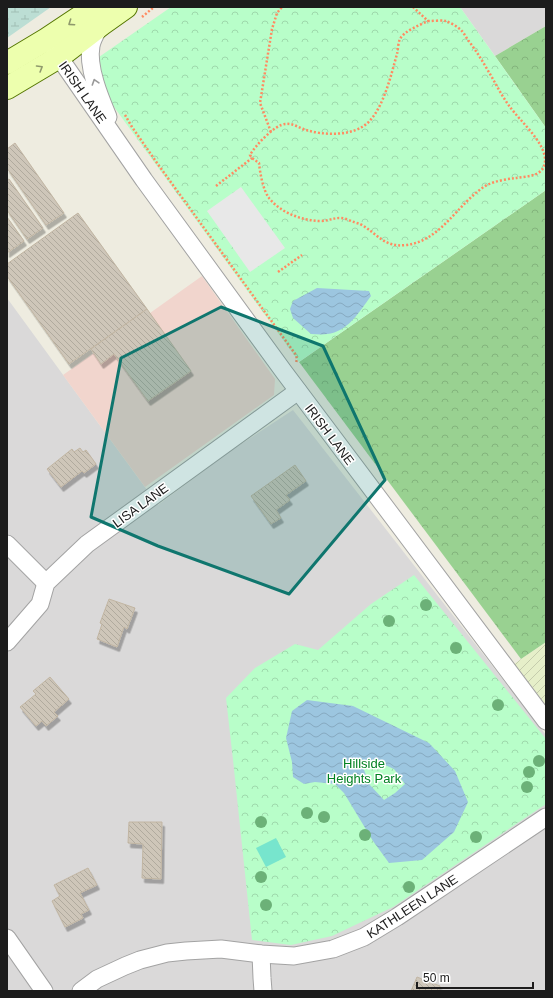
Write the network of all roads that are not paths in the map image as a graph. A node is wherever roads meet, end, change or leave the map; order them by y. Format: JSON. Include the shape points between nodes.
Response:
{"nodes":[{"id":1,"x":134,"y":12,"type":"edge"},
{"id":2,"x":98,"y":15,"type":"edge"},
{"id":3,"x":47,"y":39,"type":"junction"},
{"id":4,"x":59,"y":57,"type":"junction"},
{"id":5,"x":7,"y":63,"type":"edge"},
{"id":6,"x":7,"y":88,"type":"edge"},
{"id":7,"x":119,"y":145,"type":"junction"},
{"id":8,"x":298,"y":391,"type":"junction"},
{"id":9,"x":7,"y":544,"type":"edge"},
{"id":10,"x":46,"y":583,"type":"junction"},
{"id":11,"x":7,"y":642,"type":"edge"},
{"id":12,"x":546,"y":721,"type":"edge"},
{"id":13,"x":546,"y":817,"type":"edge"},
{"id":14,"x":7,"y":938,"type":"edge"},
{"id":15,"x":262,"y":954,"type":"junction"},
{"id":16,"x":44,"y":991,"type":"edge"},
{"id":17,"x":81,"y":991,"type":"edge"},
{"id":18,"x":263,"y":991,"type":"edge"}],
"edges":[{"from":1,"to":2,"type":"main road"},
{"from":2,"to":3,"type":"main road","one_way":true},
{"from":2,"to":4,"type":"main road"},
{"from":7,"to":2,"type":"street","name":"IRISH LANE","one_way":true,"via":[[93,76],[91,48]]},
{"from":3,"to":4,"type":"street","name":"IRISH LANE"},
{"from":3,"to":5,"type":"main road"},
{"from":6,"to":4,"type":"main road","one_way":true},
{"from":4,"to":7,"type":"street","name":"IRISH LANE"},
{"from":7,"to":8,"type":"street","name":"IRISH LANE"},
{"from":8,"to":10,"type":"street","name":"LISA LANE","via":[[87,544]]},
{"from":8,"to":12,"type":"street","name":"IRISH LANE"},
{"from":9,"to":10,"type":"street"},
{"from":10,"to":11,"type":"street","via":[[40,604]]},
{"from":13,"to":15,"type":"street","name":"KATHLEEN LANE","via":[[364,937],[333,948],[294,956]]},
{"from":14,"to":16,"type":"street"},
{"from":15,"to":17,"type":"street","name":"KATHLEEN LANE","via":[[221,949],[168,953],[125,966],[98,979]]},
{"from":15,"to":18,"type":"street"}]}
